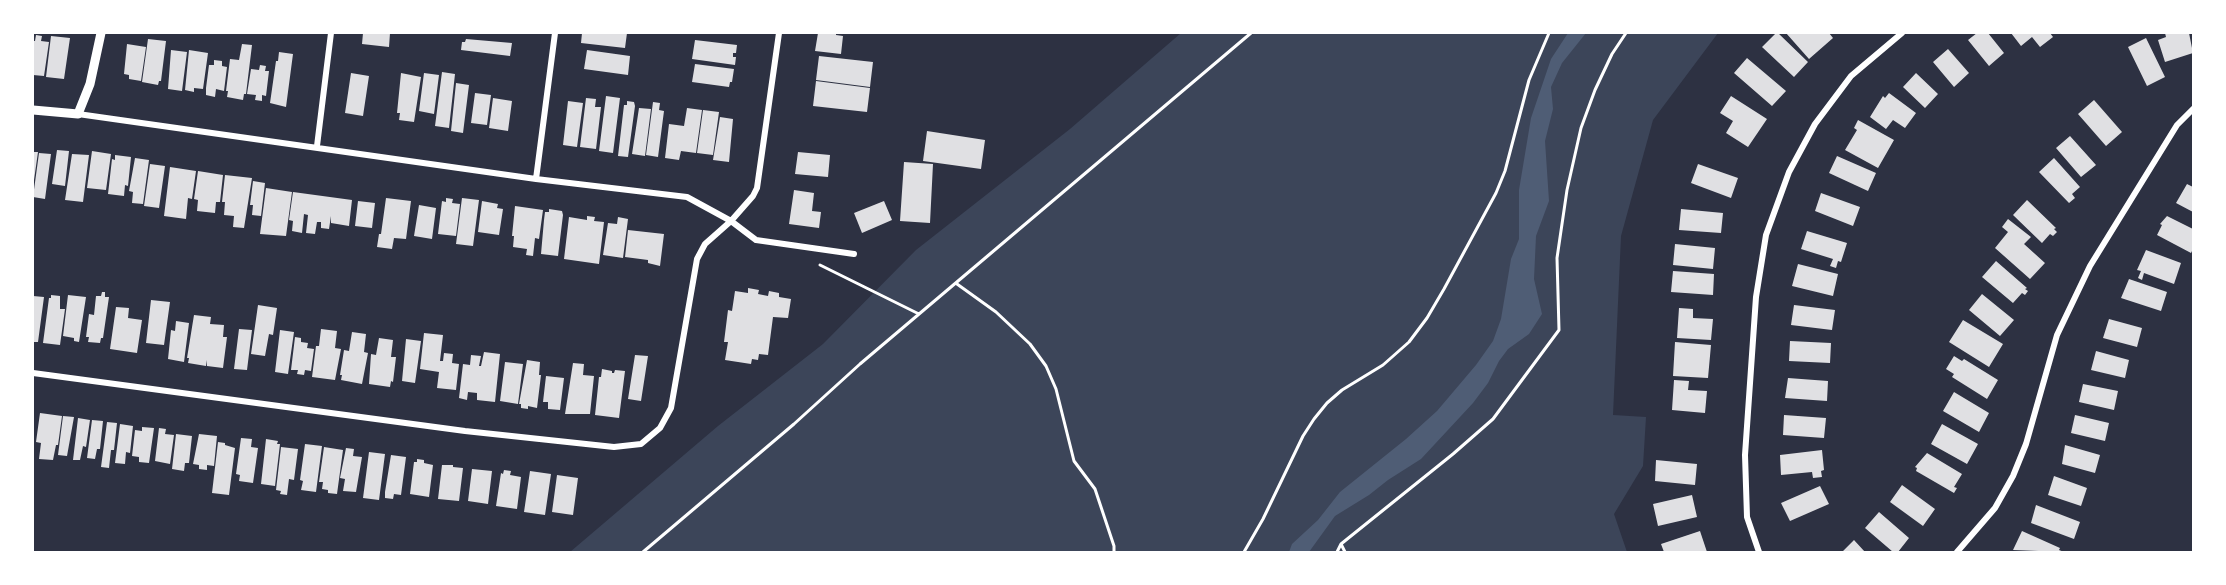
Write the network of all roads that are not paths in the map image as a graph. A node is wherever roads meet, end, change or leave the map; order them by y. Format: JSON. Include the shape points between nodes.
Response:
{"nodes":[{"id":1,"x":101,"y":33,"type":"edge"},
{"id":2,"x":332,"y":33,"type":"edge"},
{"id":3,"x":555,"y":33,"type":"edge"},
{"id":4,"x":779,"y":33,"type":"edge"},
{"id":5,"x":1902,"y":33,"type":"edge"},
{"id":6,"x":2193,"y":109,"type":"edge"},
{"id":7,"x":33,"y":110,"type":"edge"},
{"id":8,"x":78,"y":114,"type":"junction"},
{"id":9,"x":317,"y":146,"type":"junction"},
{"id":10,"x":536,"y":179,"type":"junction"},
{"id":11,"x":731,"y":221,"type":"junction"},
{"id":12,"x":854,"y":254,"type":"dead end"},
{"id":13,"x":33,"y":373,"type":"edge"},
{"id":14,"x":1759,"y":552,"type":"edge"},
{"id":15,"x":1957,"y":552,"type":"edge"}],
"edges":[{"from":1,"to":8,"type":"street","via":[[92,77]]},
{"from":2,"to":9,"type":"street"},
{"from":3,"to":10,"type":"street"},
{"from":4,"to":11,"type":"street","via":[[757,188]]},
{"from":5,"to":14,"type":"street","via":[[1851,76],[1815,124],[1789,172],[1766,235],[1756,297],[1745,455],[1747,517]]},
{"from":6,"to":15,"type":"street","via":[[2177,125],[2090,266],[2057,335],[2013,476],[1995,508]]},
{"from":7,"to":8,"type":"street"},
{"from":8,"to":9,"type":"street"},
{"from":9,"to":10,"type":"street"},
{"from":10,"to":11,"type":"street","via":[[687,197]]},
{"from":11,"to":12,"type":"street","via":[[756,240]]},
{"from":11,"to":13,"type":"street","via":[[705,244],[697,259],[671,408],[660,428],[641,444],[614,447],[465,431]]}]}
